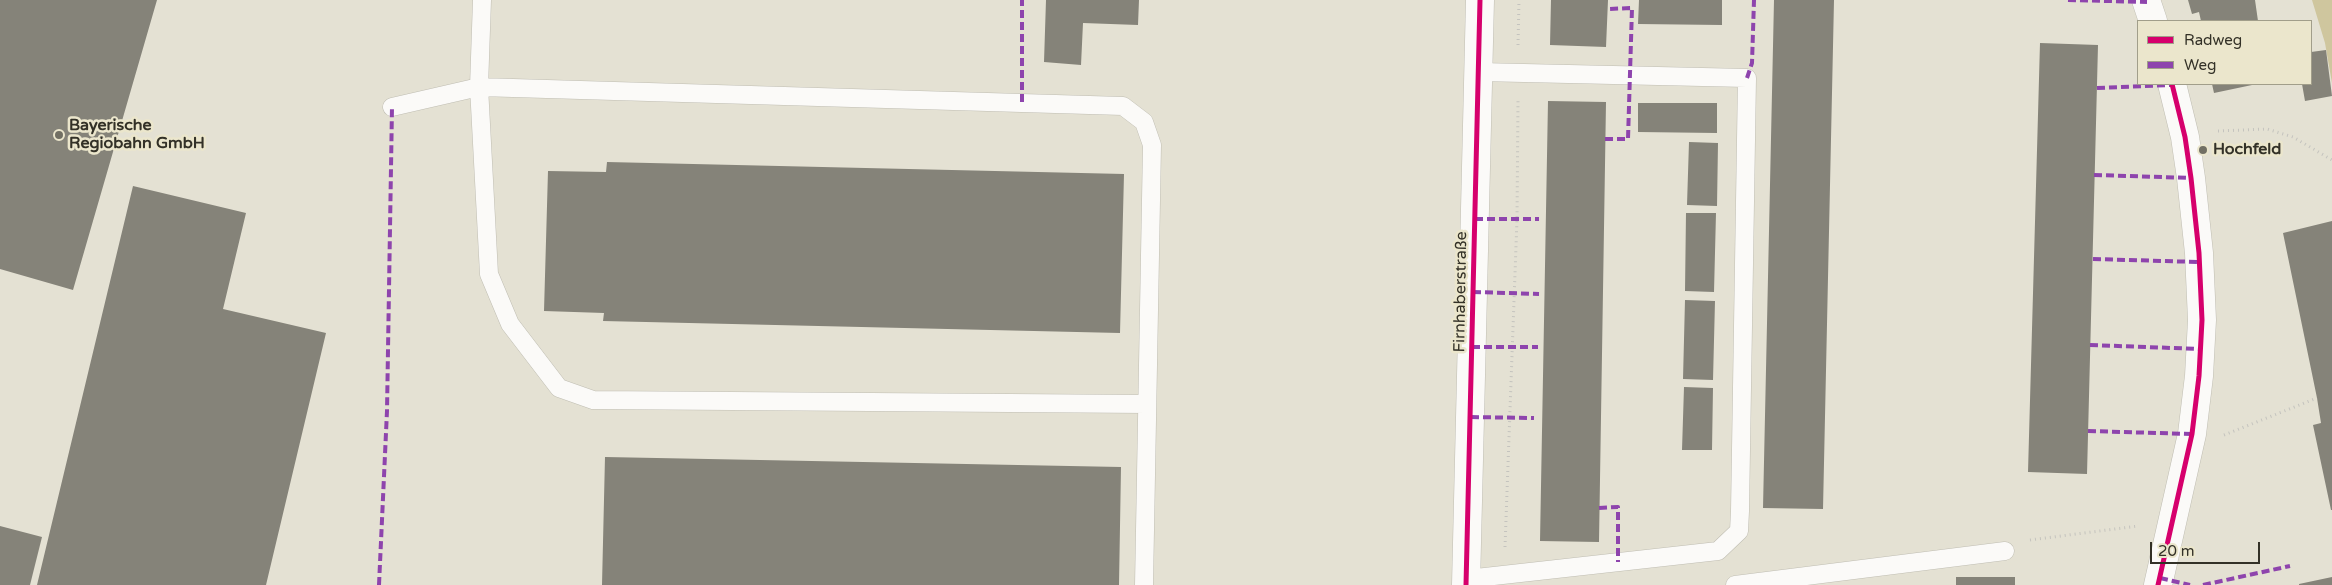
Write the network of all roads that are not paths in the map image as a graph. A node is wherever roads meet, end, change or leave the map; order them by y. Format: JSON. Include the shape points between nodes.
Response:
{"nodes":[{"id":1,"x":482,"y":0,"type":"edge"},
{"id":2,"x":1480,"y":0,"type":"edge"},
{"id":3,"x":2146,"y":0,"type":"edge"},
{"id":4,"x":2153,"y":20,"type":"edge"},
{"id":5,"x":1478,"y":72,"type":"junction"},
{"id":6,"x":2172,"y":85,"type":"edge"},
{"id":7,"x":479,"y":87,"type":"junction"},
{"id":8,"x":392,"y":107,"type":"dead end"},
{"id":9,"x":1147,"y":404,"type":"junction"},
{"id":10,"x":2005,"y":551,"type":"road end"},
{"id":11,"x":1467,"y":582,"type":"edge"},
{"id":12,"x":1144,"y":585,"type":"edge"},
{"id":13,"x":1735,"y":585,"type":"edge"},
{"id":14,"x":2158,"y":585,"type":"edge"}],
"edges":[{"from":1,"to":7,"type":"lane"},
{"from":2,"to":5,"type":"street","name":"Firnhaberstraße"},
{"from":3,"to":4,"type":"street"},
{"from":5,"to":11,"type":"street","name":"Firnhaberstraße"},
{"from":5,"to":11,"type":"lane","via":[[1746,78],[1740,511],[1739,531],[1718,551],[1504,574]]},
{"from":6,"to":14,"type":"street","via":[[2191,178],[2202,320],[2192,434]]},
{"from":7,"to":8,"type":"lane"},
{"from":7,"to":9,"type":"lane","via":[[489,274],[510,324],[559,388],[593,400]]},
{"from":7,"to":9,"type":"lane","via":[[1123,106],[1144,122],[1152,145]]},
{"from":9,"to":12,"type":"lane"},
{"from":10,"to":13,"type":"lane"}]}
